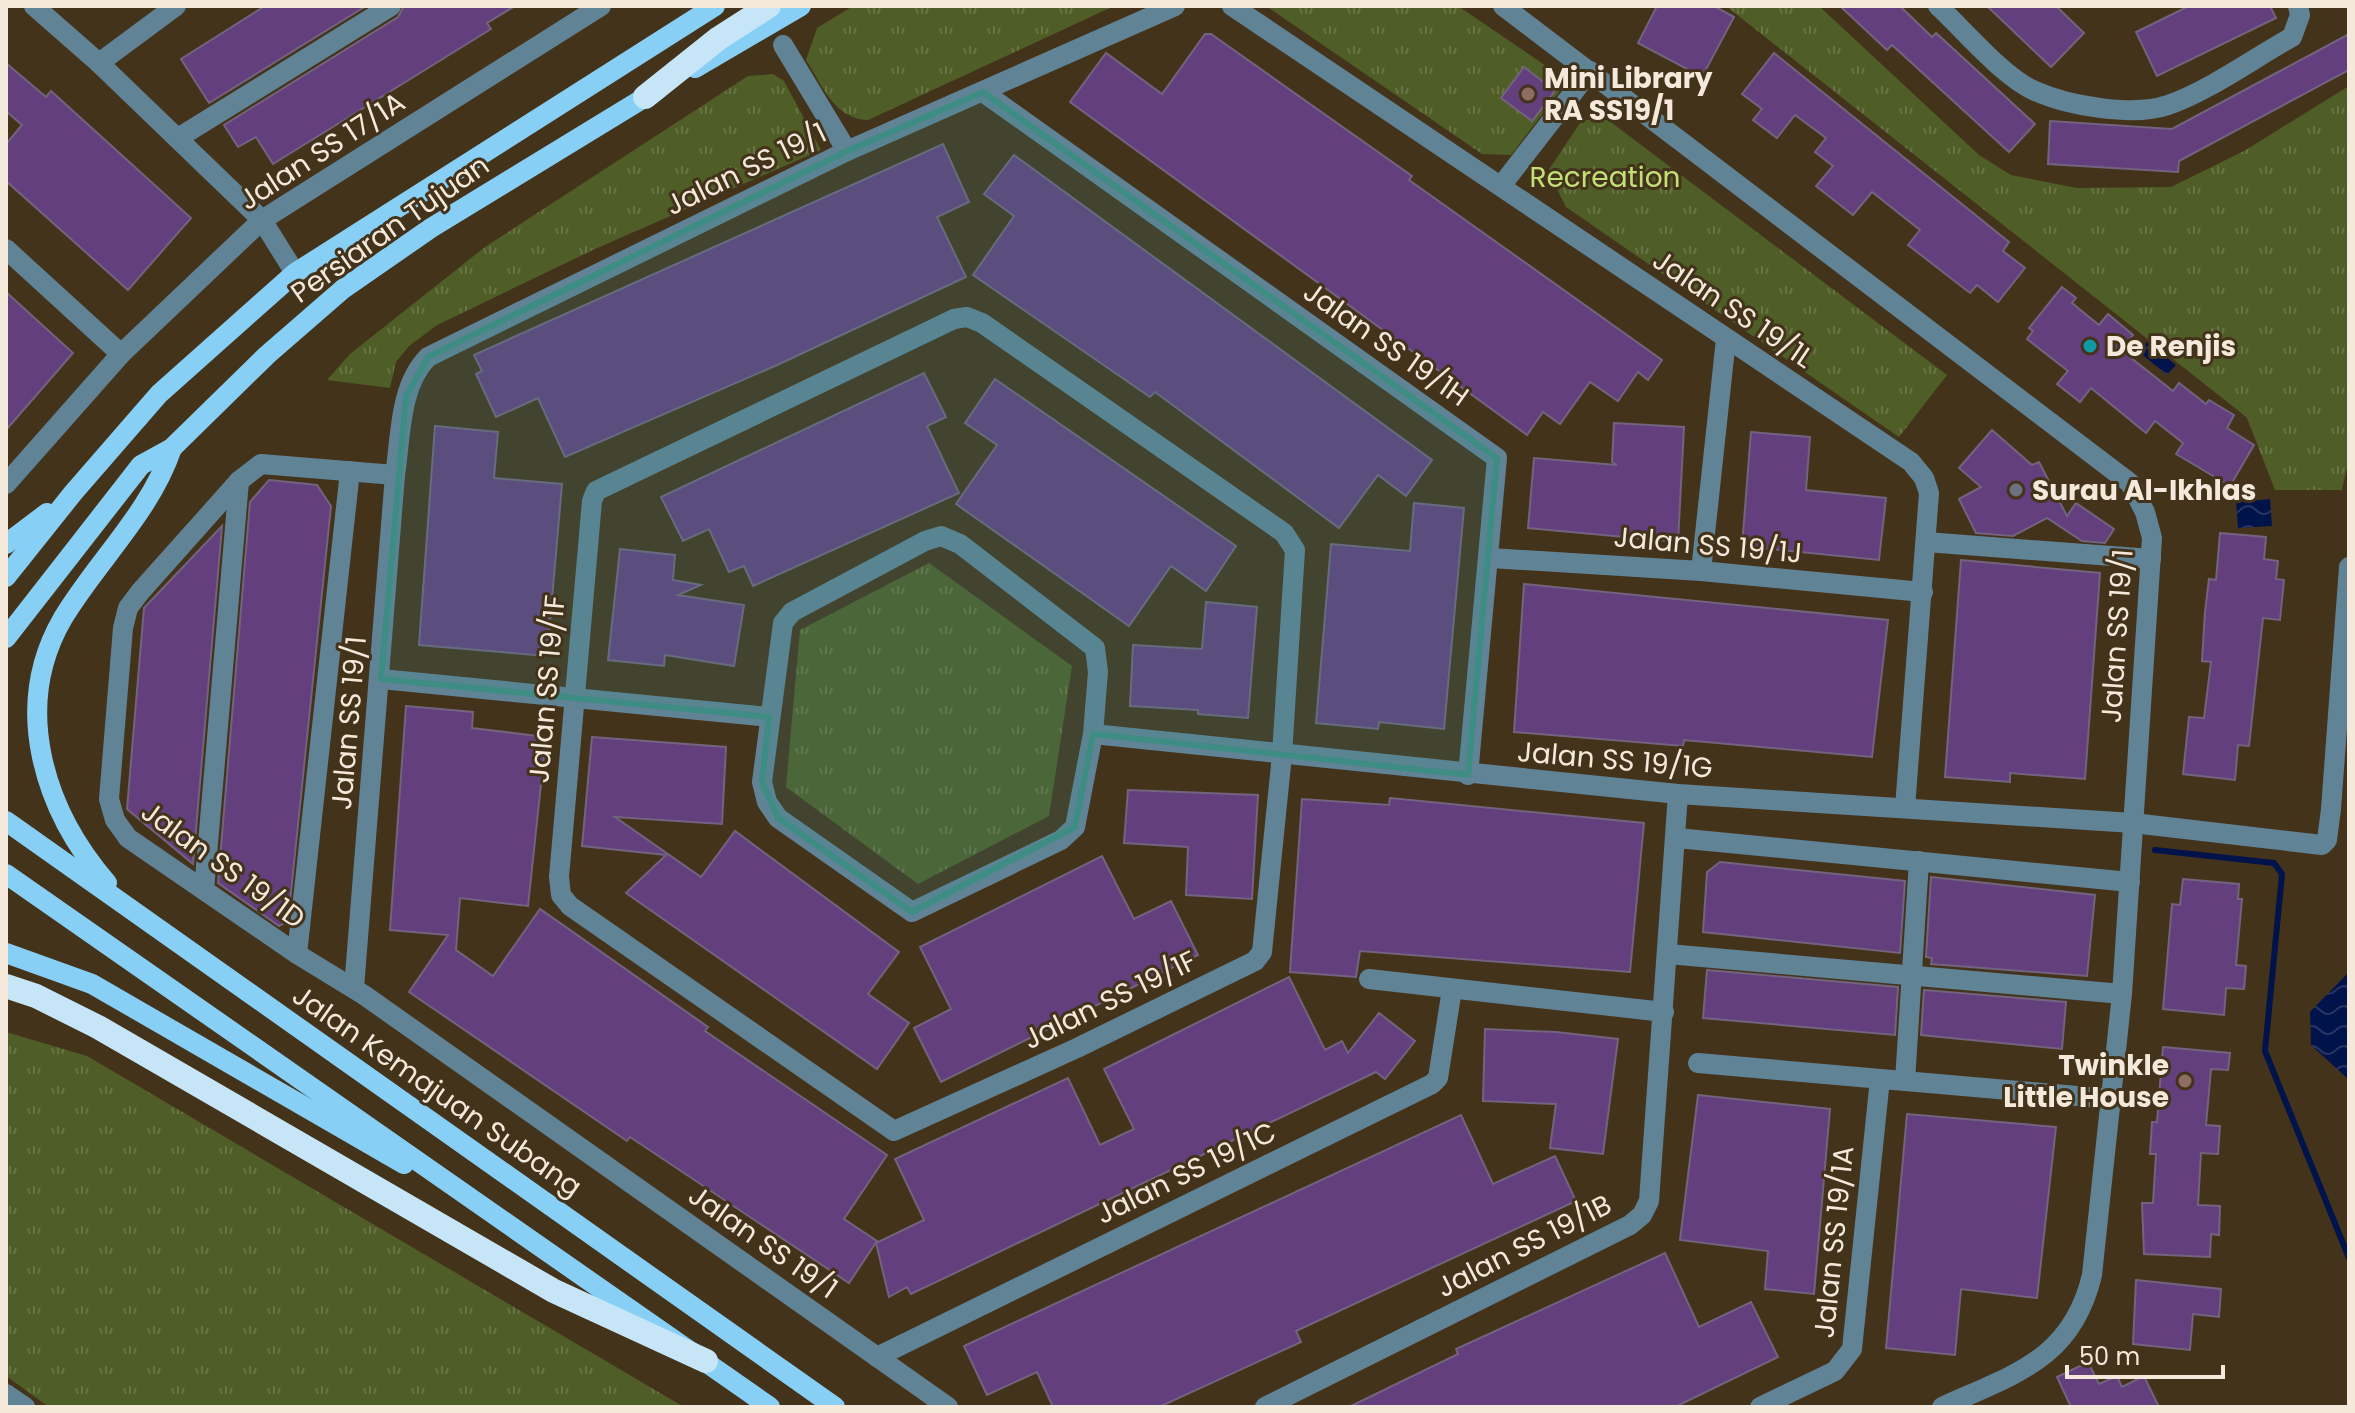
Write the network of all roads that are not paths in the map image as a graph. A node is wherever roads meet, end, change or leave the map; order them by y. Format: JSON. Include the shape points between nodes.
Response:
{"nodes":[{"id":1,"x":34,"y":6,"type":"edge"},
{"id":2,"x":176,"y":6,"type":"edge"},
{"id":3,"x":391,"y":6,"type":"edge"},
{"id":4,"x":601,"y":6,"type":"edge"},
{"id":5,"x":715,"y":6,"type":"edge"},
{"id":6,"x":769,"y":6,"type":"edge"},
{"id":7,"x":801,"y":6,"type":"edge"},
{"id":8,"x":1175,"y":6,"type":"edge"},
{"id":9,"x":1232,"y":6,"type":"edge"},
{"id":10,"x":1503,"y":6,"type":"edge"},
{"id":11,"x":1938,"y":6,"type":"edge"},
{"id":12,"x":2298,"y":6,"type":"edge"},
{"id":13,"x":783,"y":45,"type":"dead end"},
{"id":14,"x":99,"y":63,"type":"junction"},
{"id":15,"x":1590,"y":71,"type":"junction"},
{"id":16,"x":983,"y":92,"type":"junction"},
{"id":17,"x":645,"y":97,"type":"junction"},
{"id":18,"x":178,"y":138,"type":"junction"},
{"id":19,"x":847,"y":151,"type":"junction"},
{"id":20,"x":1501,"y":186,"type":"junction"},
{"id":21,"x":262,"y":220,"type":"junction"},
{"id":22,"x":6,"y":249,"type":"edge"},
{"id":23,"x":295,"y":273,"type":"junction"},
{"id":24,"x":1726,"y":339,"type":"junction"},
{"id":25,"x":121,"y":354,"type":"junction"},
{"id":26,"x":172,"y":448,"type":"junction"},
{"id":27,"x":350,"y":471,"type":"junction"},
{"id":28,"x":395,"y":475,"type":"junction"},
{"id":29,"x":239,"y":481,"type":"junction"},
{"id":30,"x":6,"y":484,"type":"edge"},
{"id":31,"x":73,"y":493,"type":"junction"},
{"id":32,"x":1926,"y":542,"type":"junction"},
{"id":33,"x":6,"y":544,"type":"edge"},
{"id":34,"x":1490,"y":558,"type":"junction"},
{"id":35,"x":2151,"y":559,"type":"junction"},
{"id":36,"x":2349,"y":567,"type":"edge"},
{"id":37,"x":1701,"y":571,"type":"junction"},
{"id":38,"x":6,"y":577,"type":"edge"},
{"id":39,"x":1923,"y":592,"type":"junction"},
{"id":40,"x":6,"y":638,"type":"edge"},
{"id":41,"x":381,"y":679,"type":"junction"},
{"id":42,"x":574,"y":696,"type":"junction"},
{"id":43,"x":769,"y":717,"type":"junction"},
{"id":44,"x":1093,"y":734,"type":"junction"},
{"id":45,"x":1282,"y":755,"type":"junction"},
{"id":46,"x":1468,"y":775,"type":"junction"},
{"id":47,"x":1678,"y":794,"type":"junction"},
{"id":48,"x":1905,"y":808,"type":"junction"},
{"id":49,"x":6,"y":821,"type":"edge"},
{"id":50,"x":2133,"y":823,"type":"junction"},
{"id":51,"x":1677,"y":838,"type":"junction"},
{"id":52,"x":1919,"y":861,"type":"junction"},
{"id":53,"x":6,"y":874,"type":"edge"},
{"id":54,"x":2130,"y":882,"type":"junction"},
{"id":55,"x":204,"y":890,"type":"junction"},
{"id":56,"x":125,"y":904,"type":"junction"},
{"id":57,"x":6,"y":953,"type":"edge"},
{"id":58,"x":297,"y":954,"type":"junction"},
{"id":59,"x":1668,"y":954,"type":"junction"},
{"id":60,"x":1912,"y":976,"type":"junction"},
{"id":61,"x":1369,"y":979,"type":"dead end"},
{"id":62,"x":6,"y":986,"type":"edge"},
{"id":63,"x":354,"y":988,"type":"junction"},
{"id":64,"x":1452,"y":989,"type":"junction"},
{"id":65,"x":2122,"y":994,"type":"junction"},
{"id":66,"x":1664,"y":1012,"type":"junction"},
{"id":67,"x":1698,"y":1063,"type":"dead end"},
{"id":68,"x":1880,"y":1079,"type":"junction"},
{"id":69,"x":1905,"y":1081,"type":"junction"},
{"id":70,"x":2111,"y":1099,"type":"junction"},
{"id":71,"x":527,"y":1234,"type":"junction"},
{"id":72,"x":877,"y":1357,"type":"junction"},
{"id":73,"x":706,"y":1361,"type":"junction"},
{"id":74,"x":6,"y":1394,"type":"edge"},
{"id":75,"x":25,"y":1407,"type":"edge"},
{"id":76,"x":770,"y":1407,"type":"edge"},
{"id":77,"x":835,"y":1407,"type":"edge"},
{"id":78,"x":948,"y":1407,"type":"edge"},
{"id":79,"x":1265,"y":1407,"type":"edge"},
{"id":80,"x":1760,"y":1407,"type":"edge"},
{"id":81,"x":1942,"y":1407,"type":"edge"}],
"edges":[{"from":1,"to":14,"type":"street"},
{"from":2,"to":14,"type":"street"},
{"from":3,"to":18,"type":"street"},
{"from":4,"to":21,"type":"street","name":"Jalan SS 17/1A"},
{"from":5,"to":23,"type":"main road","name":"Persiaran Tujuan"},
{"from":6,"to":17,"type":"highway"},
{"from":7,"to":17,"type":"main road","name":"Persiaran Tujuan"},
{"from":8,"to":16,"type":"street"},
{"from":9,"to":20,"type":"street","name":"Jalan SS 19/1L"},
{"from":10,"to":15,"type":"street","name":"Jalan SS 19/1"},
{"from":11,"to":12,"type":"street","via":[[2034,91],[2094,106],[2148,111],[2172,104],[2292,37]]},
{"from":13,"to":19,"type":"street"},
{"from":14,"to":18,"type":"street"},
{"from":15,"to":20,"type":"street"},
{"from":15,"to":35,"type":"street","name":"Jalan SS 19/1","via":[[2130,483],[2145,512]]},
{"from":16,"to":19,"type":"street","name":"Jalan SS 19/1"},
{"from":16,"to":34,"type":"street","name":"Jalan SS 19/1H","via":[[1497,458]]},
{"from":17,"to":26,"type":"main road","name":"Persiaran Tujuan","via":[[431,228],[343,289]]},
{"from":18,"to":21,"type":"street"},
{"from":19,"to":28,"type":"street","name":"Jalan SS 19/1","via":[[428,357],[406,396]]},
{"from":20,"to":24,"type":"street","name":"Jalan SS 19/1L"},
{"from":21,"to":23,"type":"street"},
{"from":21,"to":25,"type":"street","name":"Jalan SS 17/1A"},
{"from":22,"to":25,"type":"street"},
{"from":23,"to":31,"type":"main road","name":"Persiaran Tujuan","via":[[159,394]]},
{"from":24,"to":32,"type":"street","name":"Jalan SS 19/1L","via":[[1911,462],[1929,493]]},
{"from":24,"to":37,"type":"street"},
{"from":25,"to":30,"type":"street","name":"Jalan SS 17/1A"},
{"from":26,"to":40,"type":"main road","name":"Persiaran Tujuan","via":[[141,465]]},
{"from":26,"to":56,"type":"main road","via":[[161,481],[64,617],[40,675],[35,728],[47,784],[75,840]]},
{"from":27,"to":28,"type":"street","name":"Jalan SS 19/1D"},
{"from":27,"to":29,"type":"street","name":"Jalan SS 19/1D","via":[[261,464]]},
{"from":27,"to":58,"type":"street"},
{"from":28,"to":41,"type":"street","name":"Jalan SS 19/1"},
{"from":29,"to":55,"type":"street"},
{"from":29,"to":55,"type":"street","name":"Jalan SS 19/1D","via":[[140,592],[128,608],[123,628],[112,809],[128,838]]},
{"from":31,"to":33,"type":"main road"},
{"from":31,"to":38,"type":"main road","name":"Persiaran Tujuan"},
{"from":32,"to":35,"type":"street"},
{"from":32,"to":39,"type":"street","name":"Jalan SS 19/1L"},
{"from":34,"to":37,"type":"street","name":"Jalan SS 19/1J"},
{"from":34,"to":46,"type":"street","name":"Jalan SS 19/1H"},
{"from":35,"to":50,"type":"street","name":"Jalan SS 19/1"},
{"from":36,"to":50,"type":"street","name":"Jalan SS 19/1G","via":[[2325,843]]},
{"from":37,"to":39,"type":"street","name":"Jalan SS 19/1J"},
{"from":39,"to":48,"type":"street","name":"Jalan SS 19/1L"},
{"from":41,"to":42,"type":"street"},
{"from":41,"to":63,"type":"street","name":"Jalan SS 19/1"},
{"from":42,"to":43,"type":"street"},
{"from":42,"to":45,"type":"street","name":"Jalan SS 19/1F","via":[[561,895],[894,1131],[1255,961],[1262,952]]},
{"from":42,"to":45,"type":"street","name":"Jalan SS 19/1F","via":[[596,491],[967,317],[1284,533],[1295,550]]},
{"from":43,"to":44,"type":"street","via":[[762,782],[778,818],[912,912],[1061,840],[1075,827]]},
{"from":43,"to":44,"type":"street","via":[[778,639],[792,612],[941,536],[960,544],[1095,648]]},
{"from":44,"to":45,"type":"street","name":"Jalan SS 19/1G"},
{"from":45,"to":46,"type":"street","name":"Jalan SS 19/1G"},
{"from":46,"to":47,"type":"street","name":"Jalan SS 19/1G"},
{"from":47,"to":48,"type":"street","name":"Jalan SS 19/1G"},
{"from":47,"to":51,"type":"street","name":"Jalan SS 19/1B"},
{"from":48,"to":50,"type":"street","name":"Jalan SS 19/1G"},
{"from":49,"to":56,"type":"main road","name":"Jalan Kemajuan Subang"},
{"from":50,"to":54,"type":"street","name":"Jalan SS 19/1"},
{"from":51,"to":52,"type":"street"},
{"from":51,"to":59,"type":"street","name":"Jalan SS 19/1B"},
{"from":52,"to":54,"type":"street"},
{"from":52,"to":60,"type":"street"},
{"from":53,"to":71,"type":"main road"},
{"from":54,"to":65,"type":"street","name":"Jalan SS 19/1"},
{"from":55,"to":58,"type":"street","name":"Jalan SS 19/1D"},
{"from":56,"to":77,"type":"main road","name":"Jalan Kemajuan Subang"},
{"from":57,"to":71,"type":"main road","via":[[92,984]]},
{"from":58,"to":63,"type":"street","name":"Jalan SS 19/1D"},
{"from":59,"to":60,"type":"street"},
{"from":59,"to":66,"type":"street","name":"Jalan SS 19/1B"},
{"from":60,"to":65,"type":"street"},
{"from":60,"to":69,"type":"street"},
{"from":61,"to":64,"type":"street"},
{"from":62,"to":73,"type":"highway","via":[[98,1027],[554,1291]]},
{"from":63,"to":72,"type":"street","name":"Jalan SS 19/1"},
{"from":64,"to":66,"type":"street"},
{"from":64,"to":72,"type":"street","name":"Jalan SS 19/1C","via":[[1438,1078],[1432,1084]]},
{"from":65,"to":70,"type":"street","name":"Jalan SS 19/1"},
{"from":66,"to":79,"type":"street","name":"Jalan SS 19/1B","via":[[1649,1201],[1642,1215]]},
{"from":67,"to":68,"type":"street"},
{"from":68,"to":69,"type":"street"},
{"from":68,"to":80,"type":"street","name":"Jalan SS 19/1A","via":[[1852,1349],[1835,1371]]},
{"from":69,"to":70,"type":"street"},
{"from":70,"to":81,"type":"street","name":"Jalan SS 19/1","via":[[2092,1275],[2087,1300],[2071,1331],[2045,1356]]},
{"from":71,"to":73,"type":"main road"},
{"from":72,"to":78,"type":"street","name":"Jalan SS 19/1"},
{"from":73,"to":76,"type":"main road"},
{"from":74,"to":75,"type":"street"}]}
